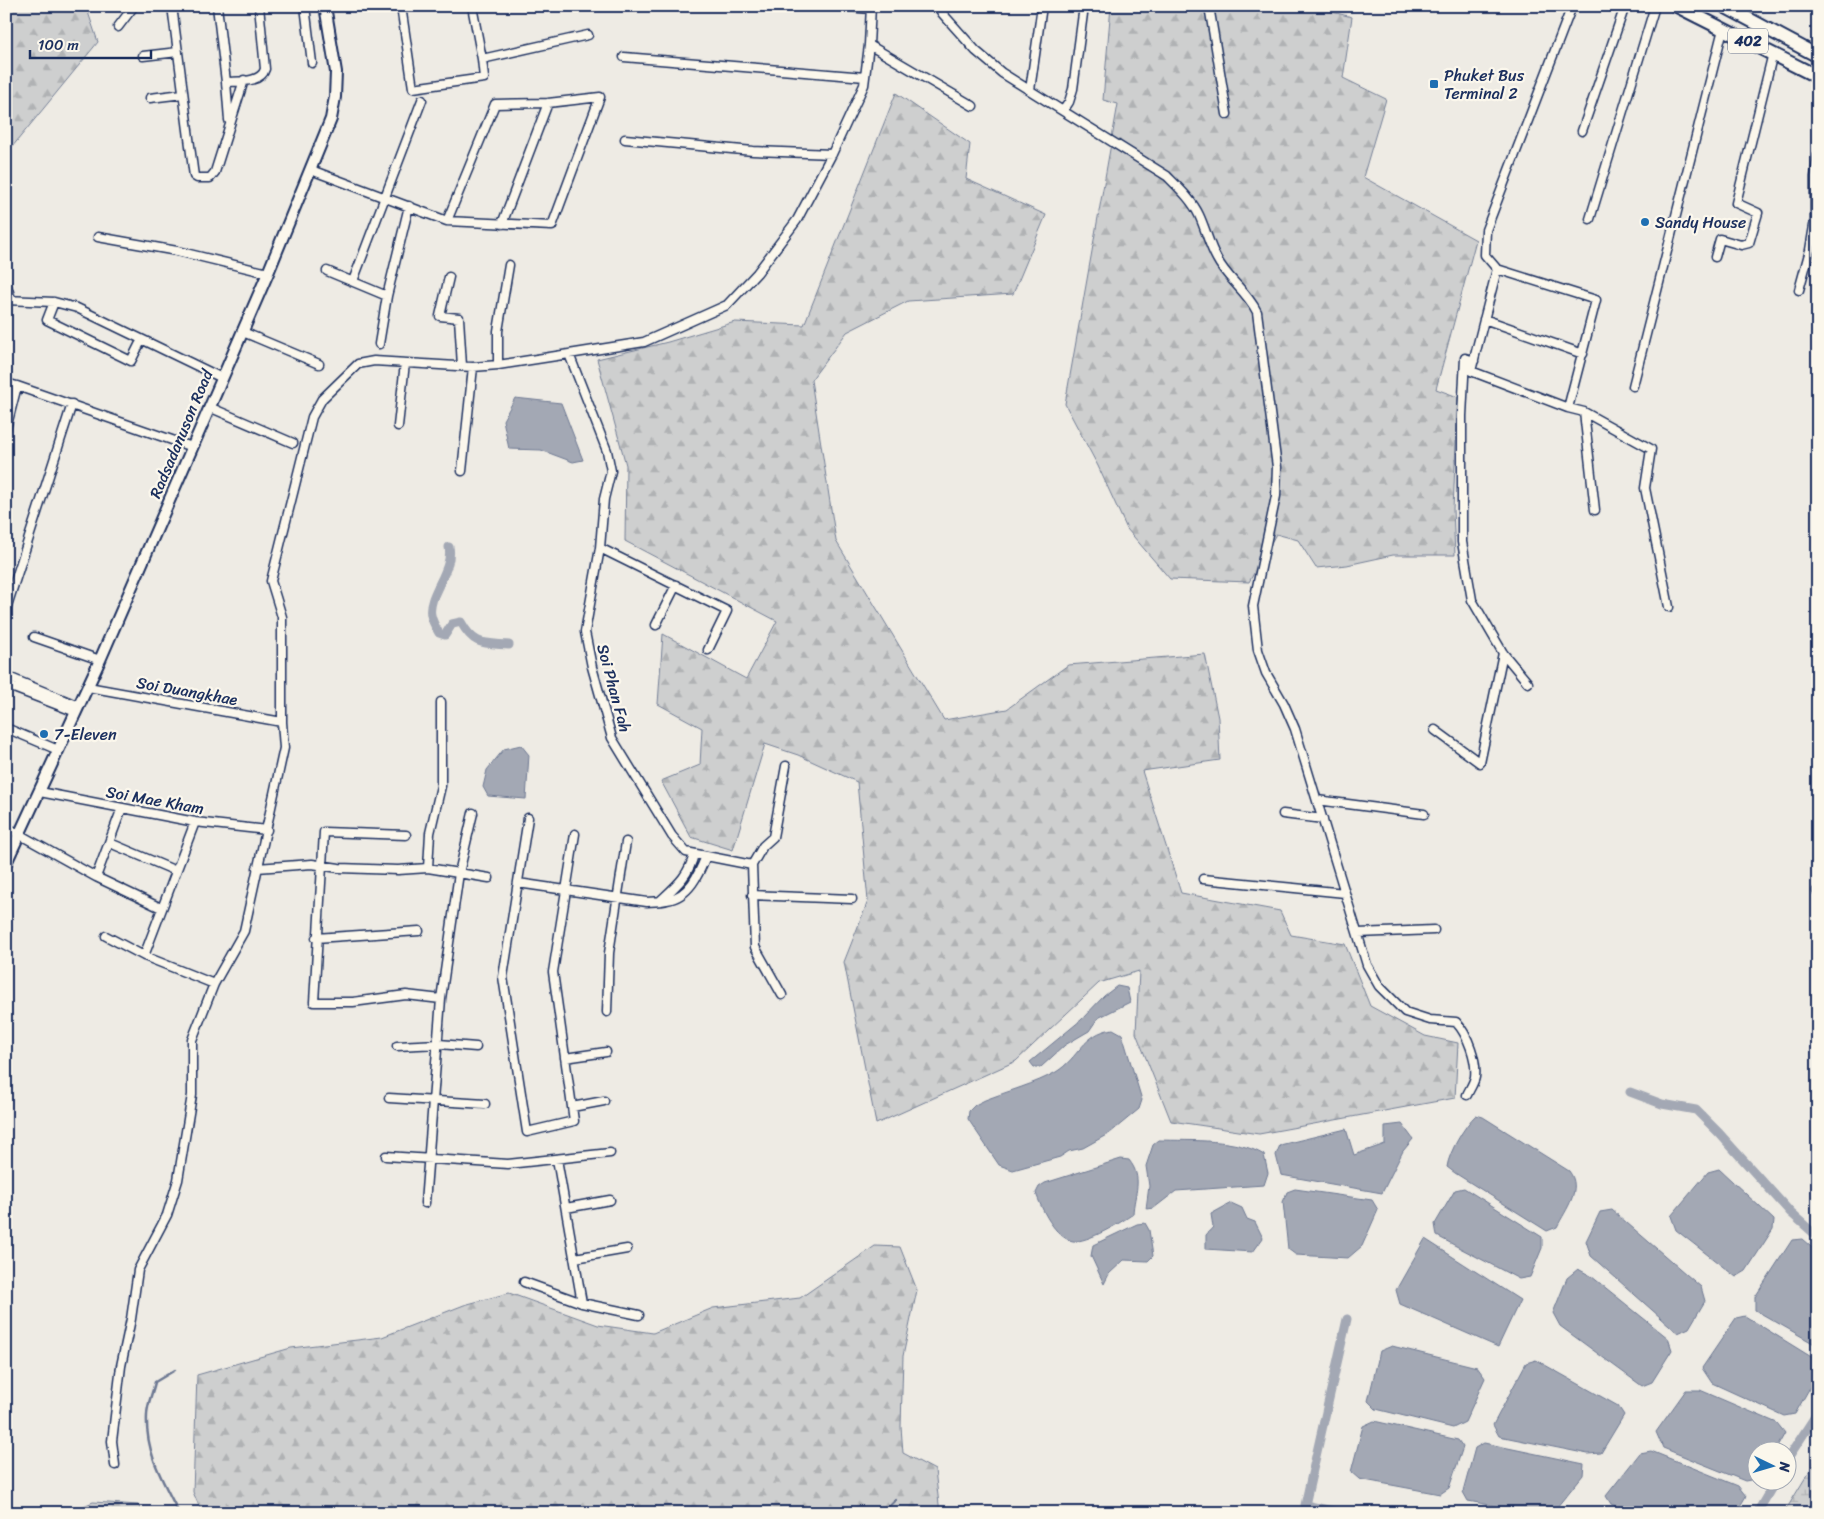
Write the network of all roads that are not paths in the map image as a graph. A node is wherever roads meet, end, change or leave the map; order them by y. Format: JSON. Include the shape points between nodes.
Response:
{"nodes":[{"id":1,"x":134,"y":6,"type":"edge"},
{"id":2,"x":172,"y":6,"type":"edge"},
{"id":3,"x":216,"y":6,"type":"edge"},
{"id":4,"x":259,"y":6,"type":"edge"},
{"id":5,"x":305,"y":6,"type":"edge"},
{"id":6,"x":325,"y":6,"type":"edge"},
{"id":7,"x":400,"y":6,"type":"edge"},
{"id":8,"x":472,"y":6,"type":"edge"},
{"id":9,"x":838,"y":6,"type":"edge"},
{"id":10,"x":938,"y":6,"type":"edge"},
{"id":11,"x":1042,"y":6,"type":"edge"},
{"id":12,"x":1084,"y":6,"type":"edge"},
{"id":13,"x":1209,"y":6,"type":"edge"},
{"id":14,"x":1572,"y":6,"type":"edge"},
{"id":15,"x":1625,"y":6,"type":"edge"},
{"id":16,"x":1655,"y":6,"type":"edge"},
{"id":17,"x":1677,"y":6,"type":"edge"},
{"id":18,"x":1724,"y":6,"type":"edge"},
{"id":19,"x":870,"y":8,"type":"edge"},
{"id":20,"x":118,"y":27,"type":"dead end"},
{"id":21,"x":1724,"y":29,"type":"junction"},
{"id":22,"x":588,"y":36,"type":"dead end"},
{"id":23,"x":869,"y":45,"type":"junction"},
{"id":24,"x":178,"y":52,"type":"junction"},
{"id":25,"x":1774,"y":53,"type":"junction"},
{"id":26,"x":143,"y":56,"type":"dead end"},
{"id":27,"x":1818,"y":56,"type":"edge"},
{"id":28,"x":624,"y":57,"type":"dead end"},
{"id":29,"x":482,"y":59,"type":"junction"},
{"id":30,"x":312,"y":62,"type":"dead end"},
{"id":31,"x":865,"y":77,"type":"junction"},
{"id":32,"x":1818,"y":77,"type":"edge"},
{"id":33,"x":244,"y":80,"type":"junction"},
{"id":34,"x":226,"y":82,"type":"junction"},
{"id":35,"x":1030,"y":90,"type":"junction"},
{"id":36,"x":183,"y":94,"type":"junction"},
{"id":37,"x":150,"y":98,"type":"dead end"},
{"id":38,"x":422,"y":100,"type":"dead end"},
{"id":39,"x":548,"y":103,"type":"junction"},
{"id":40,"x":973,"y":106,"type":"dead end"},
{"id":41,"x":1063,"y":111,"type":"junction"},
{"id":42,"x":1227,"y":114,"type":"dead end"},
{"id":43,"x":230,"y":124,"type":"junction"},
{"id":44,"x":1582,"y":131,"type":"dead end"},
{"id":45,"x":625,"y":139,"type":"dead end"},
{"id":46,"x":832,"y":154,"type":"junction"},
{"id":47,"x":1818,"y":155,"type":"edge"},
{"id":48,"x":312,"y":170,"type":"junction"},
{"id":49,"x":385,"y":198,"type":"junction"},
{"id":50,"x":409,"y":206,"type":"junction"},
{"id":51,"x":1590,"y":219,"type":"dead end"},
{"id":52,"x":447,"y":221,"type":"junction"},
{"id":53,"x":502,"y":224,"type":"junction"},
{"id":54,"x":98,"y":237,"type":"dead end"},
{"id":55,"x":1715,"y":257,"type":"dead end"},
{"id":56,"x":509,"y":265,"type":"dead end"},
{"id":57,"x":1497,"y":269,"type":"junction"},
{"id":58,"x":327,"y":271,"type":"dead end"},
{"id":59,"x":268,"y":273,"type":"junction"},
{"id":60,"x":449,"y":278,"type":"dead end"},
{"id":61,"x":353,"y":281,"type":"junction"},
{"id":62,"x":6,"y":283,"type":"edge"},
{"id":63,"x":1799,"y":290,"type":"dead end"},
{"id":64,"x":387,"y":296,"type":"junction"},
{"id":65,"x":8,"y":300,"type":"edge"},
{"id":66,"x":54,"y":302,"type":"junction"},
{"id":67,"x":1484,"y":319,"type":"junction"},
{"id":68,"x":243,"y":332,"type":"junction"},
{"id":69,"x":141,"y":340,"type":"junction"},
{"id":70,"x":379,"y":344,"type":"dead end"},
{"id":71,"x":569,"y":354,"type":"junction"},
{"id":72,"x":1583,"y":354,"type":"junction"},
{"id":73,"x":1474,"y":360,"type":"junction"},
{"id":74,"x":405,"y":363,"type":"junction"},
{"id":75,"x":319,"y":364,"type":"dead end"},
{"id":76,"x":498,"y":365,"type":"junction"},
{"id":77,"x":462,"y":366,"type":"junction"},
{"id":78,"x":473,"y":367,"type":"junction"},
{"id":79,"x":222,"y":378,"type":"junction"},
{"id":80,"x":6,"y":383,"type":"edge"},
{"id":81,"x":17,"y":386,"type":"junction"},
{"id":82,"x":1633,"y":386,"type":"dead end"},
{"id":83,"x":72,"y":404,"type":"junction"},
{"id":84,"x":210,"y":407,"type":"junction"},
{"id":85,"x":1568,"y":408,"type":"junction"},
{"id":86,"x":1584,"y":412,"type":"junction"},
{"id":87,"x":398,"y":426,"type":"dead end"},
{"id":88,"x":6,"y":430,"type":"edge"},
{"id":89,"x":293,"y":443,"type":"dead end"},
{"id":90,"x":192,"y":448,"type":"junction"},
{"id":91,"x":462,"y":471,"type":"dead end"},
{"id":92,"x":1596,"y":510,"type":"dead end"},
{"id":93,"x":600,"y":548,"type":"junction"},
{"id":94,"x":676,"y":585,"type":"junction"},
{"id":95,"x":1669,"y":607,"type":"dead end"},
{"id":96,"x":6,"y":608,"type":"edge"},
{"id":97,"x":656,"y":625,"type":"dead end"},
{"id":98,"x":34,"y":637,"type":"dead end"},
{"id":99,"x":708,"y":650,"type":"dead end"},
{"id":100,"x":1503,"y":653,"type":"junction"},
{"id":101,"x":100,"y":660,"type":"junction"},
{"id":102,"x":6,"y":676,"type":"edge"},
{"id":103,"x":1528,"y":683,"type":"dead end"},
{"id":104,"x":6,"y":685,"type":"edge"},
{"id":105,"x":88,"y":687,"type":"junction"},
{"id":106,"x":441,"y":702,"type":"dead end"},
{"id":107,"x":78,"y":709,"type":"junction"},
{"id":108,"x":282,"y":722,"type":"junction"},
{"id":109,"x":6,"y":728,"type":"edge"},
{"id":110,"x":1435,"y":730,"type":"dead end"},
{"id":111,"x":58,"y":750,"type":"junction"},
{"id":112,"x":786,"y":766,"type":"dead end"},
{"id":113,"x":40,"y":792,"type":"junction"},
{"id":114,"x":1317,"y":800,"type":"junction"},
{"id":115,"x":122,"y":808,"type":"junction"},
{"id":116,"x":473,"y":813,"type":"dead end"},
{"id":117,"x":1283,"y":814,"type":"dead end"},
{"id":118,"x":1424,"y":814,"type":"dead end"},
{"id":119,"x":528,"y":818,"type":"dead end"},
{"id":120,"x":1323,"y":819,"type":"junction"},
{"id":121,"x":195,"y":822,"type":"junction"},
{"id":122,"x":6,"y":827,"type":"edge"},
{"id":123,"x":267,"y":830,"type":"junction"},
{"id":124,"x":575,"y":834,"type":"dead end"},
{"id":125,"x":20,"y":835,"type":"junction"},
{"id":126,"x":406,"y":835,"type":"dead end"},
{"id":127,"x":626,"y":842,"type":"dead end"},
{"id":128,"x":110,"y":843,"type":"junction"},
{"id":129,"x":694,"y":854,"type":"junction"},
{"id":130,"x":706,"y":856,"type":"junction"},
{"id":131,"x":6,"y":862,"type":"edge"},
{"id":132,"x":323,"y":865,"type":"junction"},
{"id":133,"x":752,"y":865,"type":"junction"},
{"id":134,"x":257,"y":868,"type":"junction"},
{"id":135,"x":428,"y":868,"type":"junction"},
{"id":136,"x":176,"y":871,"type":"junction"},
{"id":137,"x":459,"y":873,"type":"junction"},
{"id":138,"x":96,"y":877,"type":"junction"},
{"id":139,"x":489,"y":878,"type":"dead end"},
{"id":140,"x":1203,"y":879,"type":"dead end"},
{"id":141,"x":518,"y":883,"type":"junction"},
{"id":142,"x":566,"y":890,"type":"junction"},
{"id":143,"x":1345,"y":894,"type":"junction"},
{"id":144,"x":752,"y":895,"type":"junction"},
{"id":145,"x":618,"y":897,"type":"junction"},
{"id":146,"x":852,"y":899,"type":"dead end"},
{"id":147,"x":660,"y":901,"type":"junction"},
{"id":148,"x":161,"y":908,"type":"junction"},
{"id":149,"x":1434,"y":930,"type":"dead end"},
{"id":150,"x":419,"y":931,"type":"dead end"},
{"id":151,"x":1358,"y":934,"type":"junction"},
{"id":152,"x":106,"y":936,"type":"dead end"},
{"id":153,"x":316,"y":938,"type":"junction"},
{"id":154,"x":144,"y":956,"type":"junction"},
{"id":155,"x":214,"y":984,"type":"junction"},
{"id":156,"x":782,"y":995,"type":"dead end"},
{"id":157,"x":441,"y":999,"type":"junction"},
{"id":158,"x":607,"y":1012,"type":"dead end"},
{"id":159,"x":439,"y":1044,"type":"junction"},
{"id":160,"x":397,"y":1046,"type":"dead end"},
{"id":161,"x":476,"y":1047,"type":"dead end"},
{"id":162,"x":606,"y":1052,"type":"dead end"},
{"id":163,"x":565,"y":1058,"type":"junction"},
{"id":164,"x":1467,"y":1095,"type":"dead end"},
{"id":165,"x":389,"y":1098,"type":"dead end"},
{"id":166,"x":434,"y":1101,"type":"junction"},
{"id":167,"x":604,"y":1101,"type":"dead end"},
{"id":168,"x":485,"y":1104,"type":"dead end"},
{"id":169,"x":572,"y":1107,"type":"junction"},
{"id":170,"x":610,"y":1153,"type":"dead end"},
{"id":171,"x":386,"y":1156,"type":"dead end"},
{"id":172,"x":429,"y":1158,"type":"junction"},
{"id":173,"x":557,"y":1159,"type":"junction"},
{"id":174,"x":610,"y":1200,"type":"dead end"},
{"id":175,"x":425,"y":1203,"type":"dead end"},
{"id":176,"x":566,"y":1208,"type":"junction"},
{"id":177,"x":627,"y":1249,"type":"dead end"},
{"id":178,"x":574,"y":1258,"type":"junction"},
{"id":179,"x":524,"y":1282,"type":"dead end"},
{"id":180,"x":582,"y":1303,"type":"junction"},
{"id":181,"x":640,"y":1315,"type":"dead end"},
{"id":182,"x":115,"y":1465,"type":"dead end"}],
"edges":[{"from":1,"to":20,"type":"street"},
{"from":2,"to":24,"type":"street"},
{"from":3,"to":34,"type":"street"},
{"from":4,"to":33,"type":"street","via":[[265,69],[262,76]]},
{"from":5,"to":30,"type":"street"},
{"from":6,"to":48,"type":"street","name":"Radsadanuson Road","via":[[336,72],[335,97],[331,119]]},
{"from":7,"to":29,"type":"street","via":[[413,88],[484,78]]},
{"from":8,"to":29,"type":"street"},
{"from":9,"to":19,"type":"street"},
{"from":10,"to":35,"type":"street","via":[[976,51],[1002,73]]},
{"from":11,"to":35,"type":"street"},
{"from":12,"to":41,"type":"street","via":[[1073,89],[1070,102]]},
{"from":13,"to":42,"type":"street"},
{"from":14,"to":57,"type":"street","via":[[1486,230],[1485,255]]},
{"from":15,"to":44,"type":"street"},
{"from":16,"to":51,"type":"street"},
{"from":17,"to":21,"type":"main road","number":"402"},
{"from":18,"to":27,"type":"main road","number":"402"},
{"from":19,"to":23,"type":"street"},
{"from":21,"to":25,"type":"main road","number":"402"},
{"from":21,"to":82,"type":"street"},
{"from":22,"to":29,"type":"street"},
{"from":23,"to":31,"type":"street"},
{"from":23,"to":40,"type":"street"},
{"from":24,"to":26,"type":"street"},
{"from":24,"to":36,"type":"street"},
{"from":25,"to":32,"type":"main road","number":"402"},
{"from":25,"to":55,"type":"street","via":[[1736,203],[1758,212],[1749,243],[1720,239]]},
{"from":28,"to":31,"type":"street"},
{"from":31,"to":46,"type":"street"},
{"from":33,"to":34,"type":"street"},
{"from":33,"to":43,"type":"street"},
{"from":34,"to":43,"type":"street"},
{"from":35,"to":41,"type":"street"},
{"from":36,"to":37,"type":"street"},
{"from":36,"to":43,"type":"street","via":[[196,178],[213,176]]},
{"from":38,"to":49,"type":"street"},
{"from":39,"to":52,"type":"street","via":[[495,104]]},
{"from":39,"to":53,"type":"street"},
{"from":39,"to":53,"type":"street","via":[[600,97],[552,226]]},
{"from":41,"to":114,"type":"street","via":[[1167,176],[1187,196],[1199,214],[1217,259],[1252,301],[1277,467],[1276,496],[1253,606],[1258,650],[1266,673],[1295,729]]},
{"from":45,"to":46,"type":"street","via":[[753,152]]},
{"from":46,"to":71,"type":"street","via":[[797,220],[757,273],[727,305],[644,342]]},
{"from":47,"to":63,"type":"street","via":[[1815,220]]},
{"from":48,"to":49,"type":"street"},
{"from":48,"to":59,"type":"street","name":"Radsadanuson Road"},
{"from":49,"to":50,"type":"street"},
{"from":49,"to":61,"type":"street"},
{"from":50,"to":52,"type":"street"},
{"from":50,"to":64,"type":"street"},
{"from":52,"to":53,"type":"street"},
{"from":54,"to":59,"type":"street","via":[[177,251]]},
{"from":56,"to":76,"type":"street","via":[[498,331]]},
{"from":57,"to":67,"type":"street"},
{"from":57,"to":72,"type":"street","via":[[1596,300]]},
{"from":58,"to":61,"type":"street"},
{"from":59,"to":68,"type":"street","name":"Radsadanuson Road"},
{"from":60,"to":77,"type":"street","via":[[440,316],[459,318]]},
{"from":61,"to":64,"type":"street"},
{"from":62,"to":65,"type":"street"},
{"from":64,"to":70,"type":"street"},
{"from":65,"to":66,"type":"street"},
{"from":66,"to":69,"type":"street","via":[[77,308]]},
{"from":66,"to":69,"type":"street","via":[[47,320],[131,361]]},
{"from":67,"to":72,"type":"street"},
{"from":67,"to":73,"type":"street"},
{"from":68,"to":75,"type":"street"},
{"from":68,"to":79,"type":"street","name":"Radsadanuson Road"},
{"from":69,"to":79,"type":"street"},
{"from":71,"to":76,"type":"street"},
{"from":71,"to":93,"type":"street","name":"Soi Phan Fah","via":[[607,451],[611,471],[604,499]]},
{"from":72,"to":85,"type":"street"},
{"from":73,"to":85,"type":"street","via":[[1471,371]]},
{"from":73,"to":100,"type":"street","via":[[1465,358],[1462,542],[1472,600]]},
{"from":74,"to":77,"type":"street"},
{"from":74,"to":87,"type":"street"},
{"from":74,"to":108,"type":"street","via":[[374,361],[358,364],[322,399],[312,417],[272,580],[282,617]]},
{"from":76,"to":78,"type":"street"},
{"from":77,"to":78,"type":"street"},
{"from":78,"to":91,"type":"street"},
{"from":79,"to":84,"type":"street","name":"Radsadanuson Road"},
{"from":80,"to":81,"type":"street"},
{"from":81,"to":83,"type":"street"},
{"from":81,"to":88,"type":"street"},
{"from":83,"to":90,"type":"street"},
{"from":83,"to":96,"type":"street"},
{"from":84,"to":89,"type":"street"},
{"from":84,"to":90,"type":"street","name":"Radsadanuson Road"},
{"from":85,"to":86,"type":"street"},
{"from":86,"to":92,"type":"street"},
{"from":86,"to":95,"type":"street","via":[[1651,448],[1645,488]]},
{"from":90,"to":101,"type":"street","name":"Radsadanuson Road"},
{"from":93,"to":94,"type":"street"},
{"from":93,"to":129,"type":"street","name":"Soi Phan Fah","via":[[585,632],[612,738],[672,836],[686,852]]},
{"from":94,"to":97,"type":"street"},
{"from":94,"to":99,"type":"street","via":[[727,611]]},
{"from":98,"to":101,"type":"street"},
{"from":100,"to":103,"type":"street"},
{"from":100,"to":110,"type":"street","via":[[1480,763]]},
{"from":101,"to":105,"type":"street","name":"Radsadanuson Road"},
{"from":102,"to":107,"type":"street"},
{"from":104,"to":107,"type":"street"},
{"from":105,"to":107,"type":"street","name":"Radsadanuson Road"},
{"from":105,"to":108,"type":"street","name":"Soi Duangkhae"},
{"from":106,"to":135,"type":"street","via":[[441,786],[430,833]]},
{"from":107,"to":111,"type":"street","name":"Radsadanuson Road"},
{"from":108,"to":123,"type":"street","via":[[284,748]]},
{"from":109,"to":111,"type":"street"},
{"from":111,"to":113,"type":"street","name":"Radsadanuson Road"},
{"from":112,"to":133,"type":"street","via":[[773,837],[763,846]]},
{"from":113,"to":115,"type":"street","name":"Soi Mae Kham"},
{"from":113,"to":125,"type":"street","name":"Radsadanuson Road"},
{"from":114,"to":118,"type":"street"},
{"from":114,"to":120,"type":"street"},
{"from":115,"to":121,"type":"street","name":"Soi Mae Kham"},
{"from":115,"to":128,"type":"street"},
{"from":116,"to":137,"type":"street"},
{"from":117,"to":120,"type":"street"},
{"from":119,"to":141,"type":"street"},
{"from":120,"to":143,"type":"street"},
{"from":121,"to":123,"type":"street","name":"Soi Mae Kham"},
{"from":121,"to":136,"type":"street"},
{"from":122,"to":125,"type":"street"},
{"from":123,"to":134,"type":"street"},
{"from":124,"to":142,"type":"street"},
{"from":125,"to":131,"type":"street","name":"Radsadanuson Road"},
{"from":125,"to":138,"type":"street"},
{"from":126,"to":132,"type":"street","via":[[324,832]]},
{"from":127,"to":145,"type":"street"},
{"from":128,"to":136,"type":"street"},
{"from":128,"to":138,"type":"street"},
{"from":129,"to":130,"type":"street","name":"Soi Phan Fah"},
{"from":129,"to":147,"type":"street","via":[[684,878]]},
{"from":130,"to":133,"type":"street","name":"Soi Phan Fah"},
{"from":130,"to":147,"type":"street","via":[[698,875],[684,892],[673,899]]},
{"from":132,"to":134,"type":"street"},
{"from":132,"to":135,"type":"street","via":[[398,870]]},
{"from":132,"to":153,"type":"street"},
{"from":133,"to":144,"type":"street"},
{"from":134,"to":155,"type":"street","via":[[244,932]]},
{"from":135,"to":137,"type":"street"},
{"from":136,"to":148,"type":"street"},
{"from":137,"to":139,"type":"street"},
{"from":137,"to":157,"type":"street"},
{"from":138,"to":148,"type":"street"},
{"from":140,"to":143,"type":"street"},
{"from":141,"to":142,"type":"street"},
{"from":141,"to":169,"type":"street","via":[[503,977],[527,1132],[574,1121]]},
{"from":142,"to":145,"type":"street"},
{"from":142,"to":163,"type":"street","via":[[553,972]]},
{"from":143,"to":151,"type":"street"},
{"from":144,"to":146,"type":"street"},
{"from":144,"to":156,"type":"street","via":[[755,947]]},
{"from":145,"to":147,"type":"street"},
{"from":145,"to":158,"type":"street","via":[[610,953]]},
{"from":148,"to":154,"type":"street"},
{"from":149,"to":151,"type":"street"},
{"from":150,"to":153,"type":"street"},
{"from":151,"to":164,"type":"street","via":[[1367,965],[1379,986],[1405,1012],[1430,1020],[1456,1022],[1464,1031],[1472,1050],[1475,1077]]},
{"from":152,"to":154,"type":"street"},
{"from":153,"to":157,"type":"street","via":[[314,1002],[353,1002],[406,995]]},
{"from":154,"to":155,"type":"street"},
{"from":155,"to":182,"type":"street","via":[[192,1040],[192,1095],[178,1180],[167,1215],[138,1270],[112,1440]]},
{"from":157,"to":159,"type":"street"},
{"from":159,"to":160,"type":"street"},
{"from":159,"to":161,"type":"street"},
{"from":159,"to":166,"type":"street"},
{"from":162,"to":163,"type":"street"},
{"from":163,"to":169,"type":"street"},
{"from":165,"to":166,"type":"street"},
{"from":166,"to":168,"type":"street"},
{"from":166,"to":172,"type":"street"},
{"from":167,"to":169,"type":"street"},
{"from":170,"to":173,"type":"street"},
{"from":171,"to":172,"type":"street"},
{"from":172,"to":173,"type":"street","via":[[508,1164]]},
{"from":172,"to":175,"type":"street"},
{"from":173,"to":176,"type":"street"},
{"from":174,"to":176,"type":"street"},
{"from":176,"to":178,"type":"street"},
{"from":177,"to":178,"type":"street"},
{"from":178,"to":180,"type":"street"},
{"from":179,"to":180,"type":"street"},
{"from":180,"to":181,"type":"street"}]}
